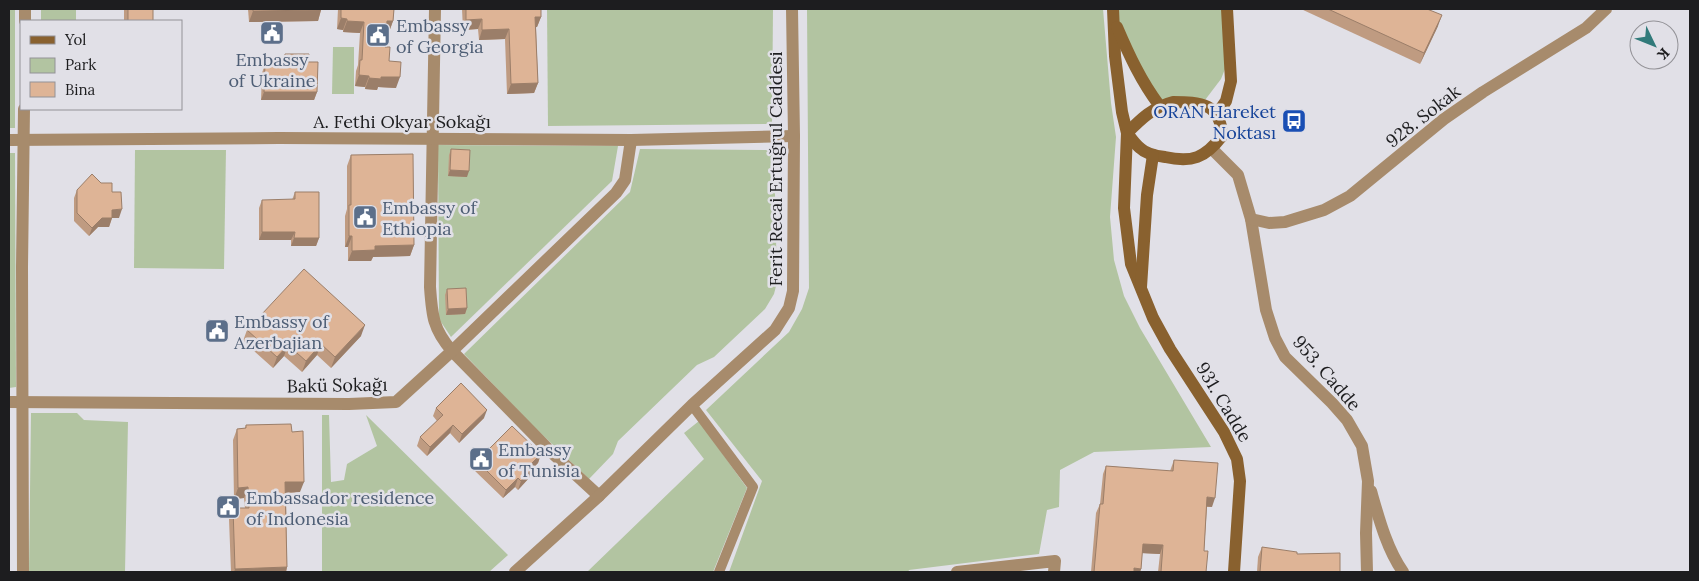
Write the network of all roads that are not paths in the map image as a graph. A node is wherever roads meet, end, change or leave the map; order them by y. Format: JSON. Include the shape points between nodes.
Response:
{"nodes":[{"id":1,"x":435,"y":9,"type":"edge"},
{"id":2,"x":792,"y":9,"type":"edge"},
{"id":3,"x":1227,"y":9,"type":"edge"},
{"id":4,"x":1606,"y":9,"type":"edge"},
{"id":5,"x":1113,"y":13,"type":"edge"},
{"id":6,"x":1159,"y":105,"type":"junction"},
{"id":7,"x":24,"y":110,"type":"edge"},
{"id":8,"x":1216,"y":114,"type":"junction"},
{"id":9,"x":1127,"y":133,"type":"junction"},
{"id":10,"x":794,"y":136,"type":"junction"},
{"id":11,"x":433,"y":138,"type":"junction"},
{"id":12,"x":9,"y":140,"type":"edge"},
{"id":13,"x":24,"y":140,"type":"junction"},
{"id":14,"x":631,"y":140,"type":"junction"},
{"id":15,"x":1212,"y":149,"type":"junction"},
{"id":16,"x":1153,"y":155,"type":"junction"},
{"id":17,"x":1251,"y":219,"type":"junction"},
{"id":18,"x":1141,"y":289,"type":"junction"},
{"id":19,"x":452,"y":351,"type":"junction"},
{"id":20,"x":9,"y":402,"type":"edge"},
{"id":21,"x":24,"y":402,"type":"junction"},
{"id":22,"x":692,"y":405,"type":"junction"},
{"id":23,"x":1368,"y":481,"type":"junction"},
{"id":24,"x":599,"y":496,"type":"junction"},
{"id":25,"x":1054,"y":566,"type":"edge"},
{"id":26,"x":23,"y":572,"type":"edge"},
{"id":27,"x":515,"y":572,"type":"edge"},
{"id":28,"x":719,"y":572,"type":"edge"},
{"id":29,"x":957,"y":572,"type":"edge"},
{"id":30,"x":1234,"y":572,"type":"edge"},
{"id":31,"x":1367,"y":572,"type":"edge"},
{"id":32,"x":1403,"y":572,"type":"edge"}],
"edges":[{"from":1,"to":11,"type":"street"},
{"from":2,"to":10,"type":"street","name":"Ferit Recai Ertuğrul Caddesi"},
{"from":3,"to":8,"type":"main road","via":[[1231,82],[1226,101]]},
{"from":4,"to":17,"type":"street","name":"928. Sokak","via":[[1586,28],[1444,119],[1350,196],[1324,210],[1284,222]]},
{"from":5,"to":6,"type":"main road","via":[[1134,66]]},
{"from":5,"to":9,"type":"main road","name":"931. Cadde","via":[[1122,112]]},
{"from":6,"to":8,"type":"main road","via":[[1173,102],[1202,104]]},
{"from":6,"to":9,"type":"main road"},
{"from":7,"to":13,"type":"street"},
{"from":8,"to":15,"type":"main road","via":[[1222,126],[1222,136]]},
{"from":9,"to":16,"type":"main road","via":[[1140,149]]},
{"from":9,"to":18,"type":"main road","name":"931. Cadde","via":[[1124,208],[1130,264]]},
{"from":10,"to":14,"type":"street","name":"A. Fethi Okyar Sokağı"},
{"from":10,"to":22,"type":"street","name":"Ferit Recai Ertuğrul Caddesi","via":[[793,291],[789,308],[775,330]]},
{"from":11,"to":13,"type":"street","name":"A. Fethi Okyar Sokağı"},
{"from":11,"to":14,"type":"street","name":"A. Fethi Okyar Sokağı"},
{"from":11,"to":19,"type":"street","via":[[431,310],[441,338]]},
{"from":12,"to":13,"type":"street","name":"A. Fethi Okyar Sokağı"},
{"from":13,"to":21,"type":"street"},
{"from":14,"to":19,"type":"street","name":"Bakü Sokağı","via":[[625,180],[616,193]]},
{"from":15,"to":16,"type":"main road","via":[[1196,158],[1181,160]]},
{"from":15,"to":17,"type":"street","name":"953. Cadde","via":[[1238,175]]},
{"from":16,"to":18,"type":"main road","name":"931. Cadde"},
{"from":17,"to":23,"type":"street","name":"953. Cadde","via":[[1266,310],[1275,338],[1285,357],[1347,420],[1362,446]]},
{"from":18,"to":30,"type":"main road","name":"931. Cadde","via":[[1170,349],[1220,425],[1237,459],[1240,481]]},
{"from":19,"to":21,"type":"street","name":"Bakü Sokağı","via":[[396,402]]},
{"from":19,"to":24,"type":"street","via":[[548,450]]},
{"from":20,"to":21,"type":"street","name":"Bakü Sokağı"},
{"from":21,"to":26,"type":"street"},
{"from":22,"to":24,"type":"street","name":"Ferit Recai Ertuğrul Caddesi"},
{"from":22,"to":28,"type":"street","via":[[753,487]]},
{"from":23,"to":31,"type":"street","name":"953. Cadde"},
{"from":23,"to":32,"type":"street","via":[[1396,562]]},
{"from":24,"to":27,"type":"street","name":"Ferit Recai Ertuğrul Caddesi"},
{"from":25,"to":29,"type":"street"}]}
